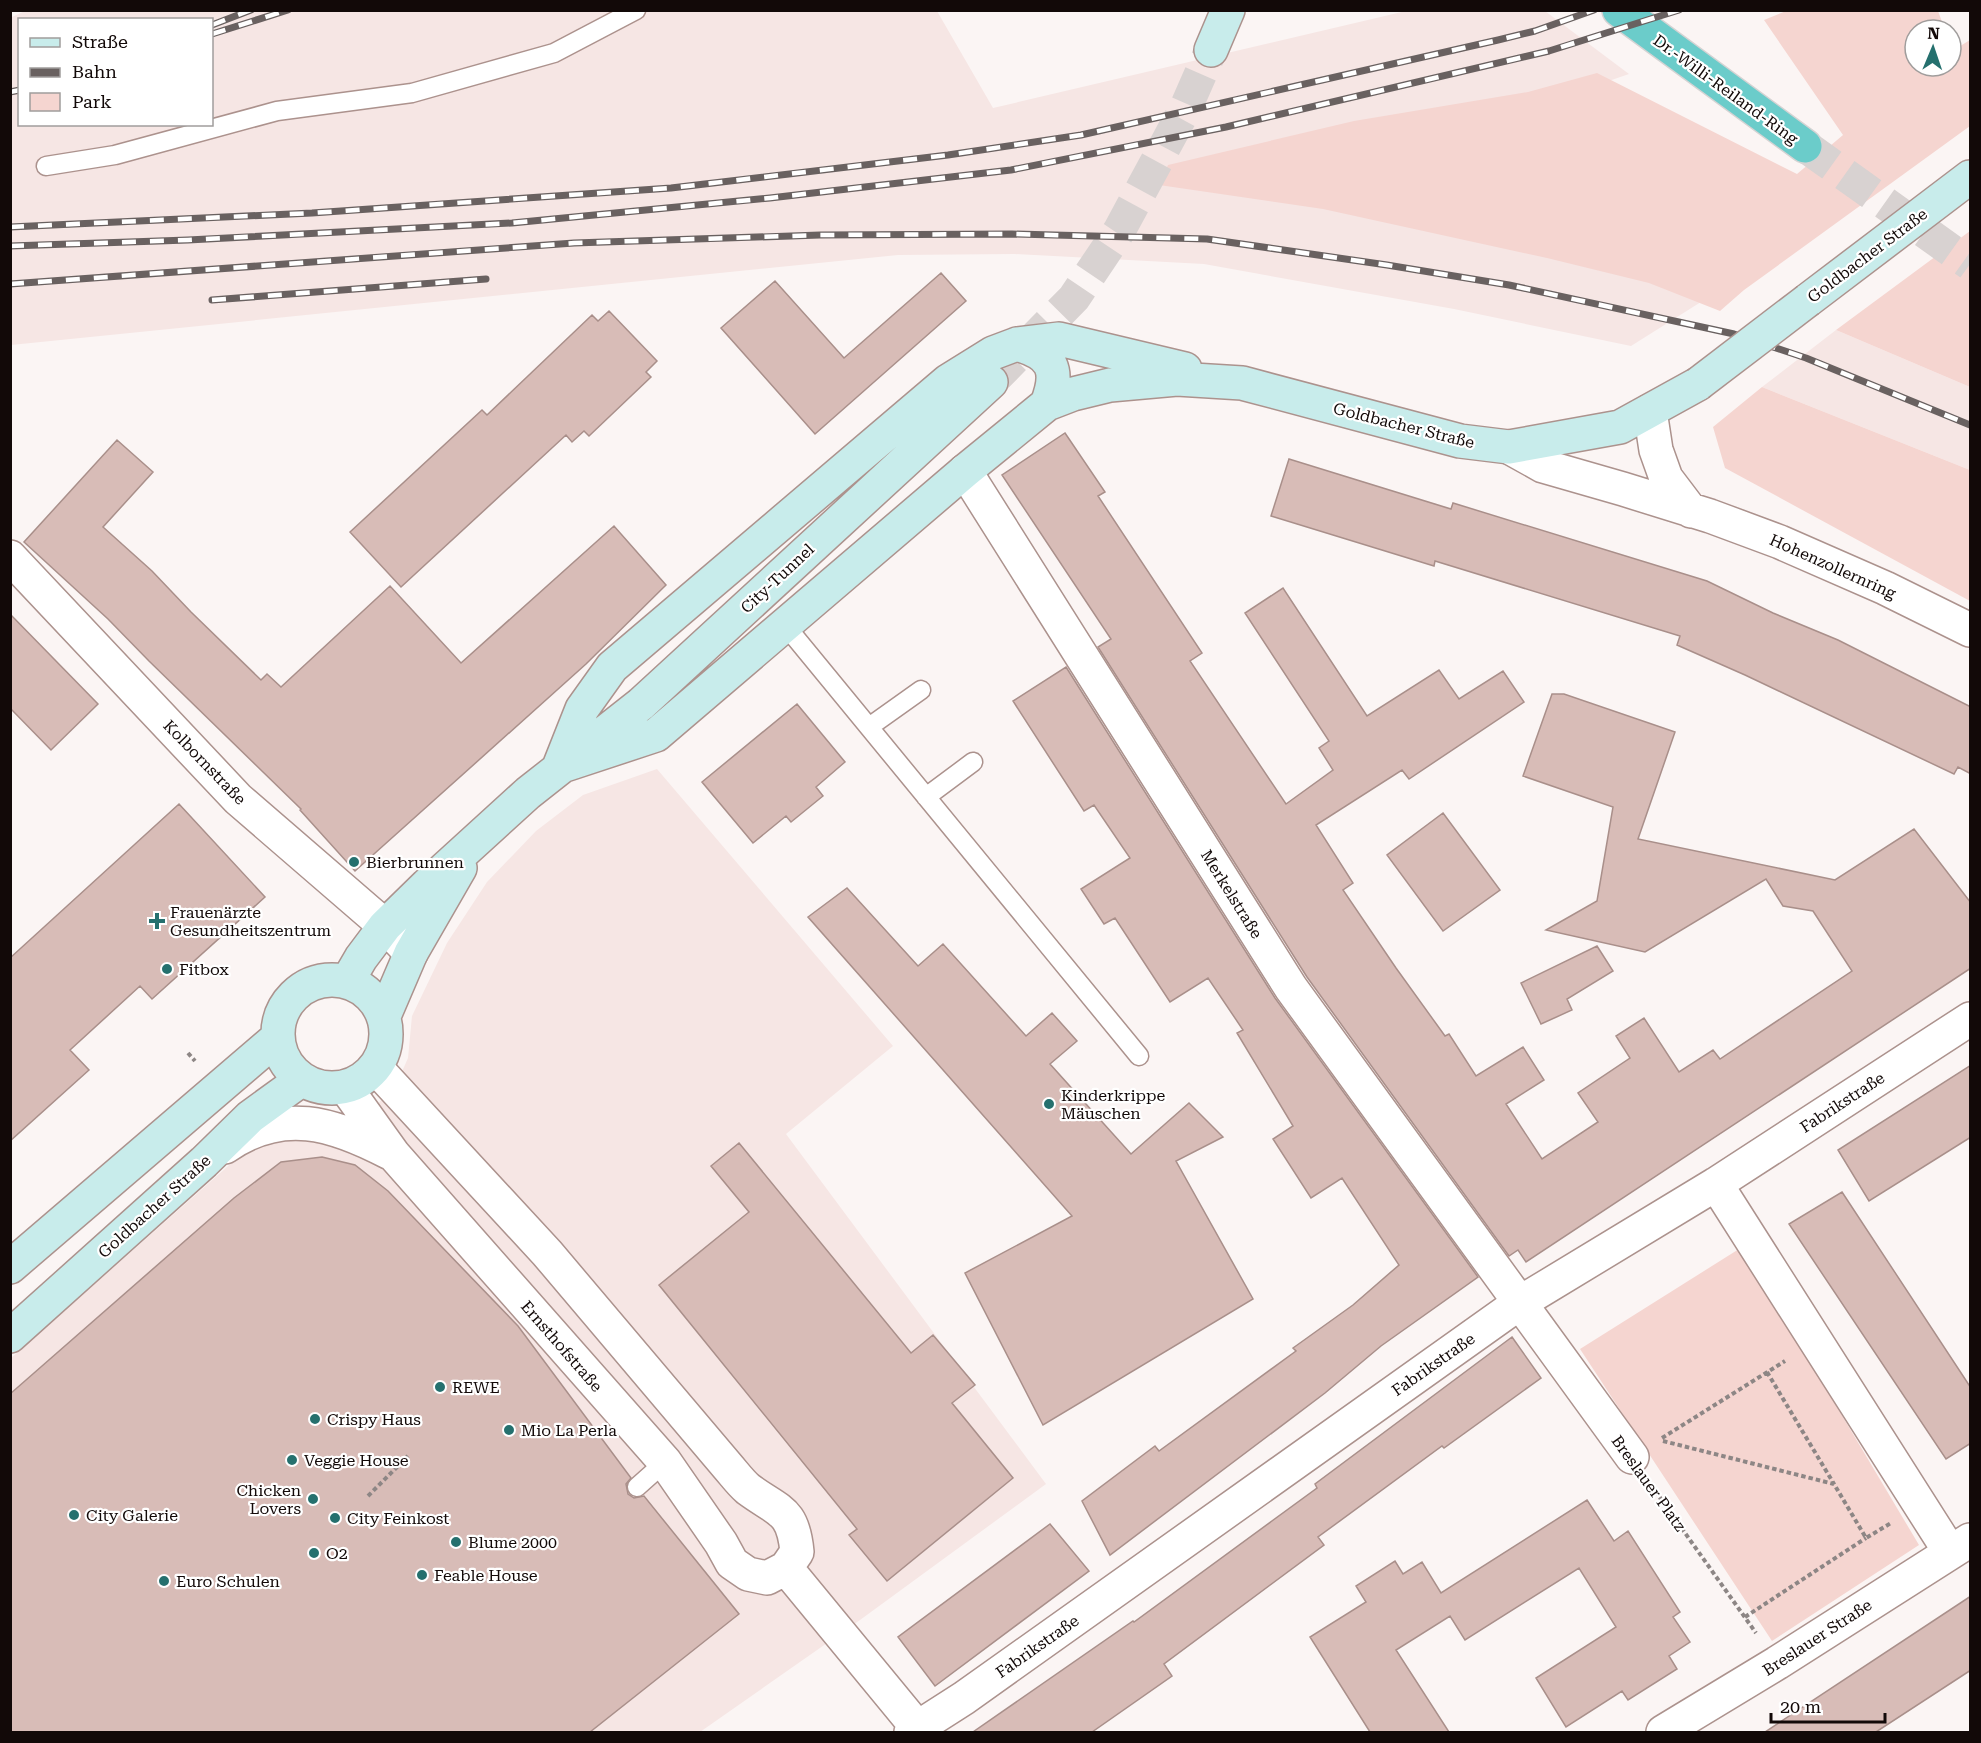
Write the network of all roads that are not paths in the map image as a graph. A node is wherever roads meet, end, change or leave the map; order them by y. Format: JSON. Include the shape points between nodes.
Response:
{"nodes":[{"id":1,"x":636,"y":10,"type":"edge"},
{"id":2,"x":1228,"y":10,"type":"edge"},
{"id":3,"x":1619,"y":10,"type":"edge"},
{"id":4,"x":1211,"y":50,"type":"tunnel mouth"},
{"id":5,"x":1805,"y":146,"type":"tunnel mouth"},
{"id":6,"x":46,"y":166,"type":"dead end"},
{"id":7,"x":1971,"y":177,"type":"edge"},
{"id":8,"x":1017,"y":344,"type":"junction"},
{"id":9,"x":991,"y":382,"type":"tunnel mouth"},
{"id":10,"x":1242,"y":383,"type":"junction"},
{"id":11,"x":1047,"y":404,"type":"junction"},
{"id":12,"x":1650,"y":411,"type":"junction"},
{"id":13,"x":1509,"y":447,"type":"junction"},
{"id":14,"x":965,"y":471,"type":"junction"},
{"id":15,"x":1691,"y":511,"type":"junction"},
{"id":16,"x":10,"y":557,"type":"edge"},
{"id":17,"x":785,"y":625,"type":"junction"},
{"id":18,"x":1971,"y":630,"type":"edge"},
{"id":19,"x":921,"y":690,"type":"dead end"},
{"id":20,"x":869,"y":727,"type":"junction"},
{"id":21,"x":973,"y":762,"type":"dead end"},
{"id":22,"x":559,"y":767,"type":"junction"},
{"id":23,"x":926,"y":797,"type":"junction"},
{"id":24,"x":475,"y":841,"type":"junction"},
{"id":25,"x":385,"y":926,"type":"junction"},
{"id":26,"x":411,"y":953,"type":"junction"},
{"id":27,"x":347,"y":982,"type":"junction"},
{"id":28,"x":384,"y":1016,"type":"junction"},
{"id":29,"x":1971,"y":1019,"type":"edge"},
{"id":30,"x":277,"y":1038,"type":"junction"},
{"id":31,"x":1139,"y":1056,"type":"dead end"},
{"id":32,"x":376,"y":1068,"type":"junction"},
{"id":33,"x":301,"y":1080,"type":"junction"},
{"id":34,"x":346,"y":1088,"type":"junction"},
{"id":35,"x":394,"y":1155,"type":"junction"},
{"id":36,"x":204,"y":1162,"type":"junction"},
{"id":37,"x":1716,"y":1184,"type":"junction"},
{"id":38,"x":10,"y":1267,"type":"edge"},
{"id":39,"x":1518,"y":1304,"type":"junction"},
{"id":40,"x":10,"y":1336,"type":"edge"},
{"id":41,"x":1632,"y":1458,"type":"road end"},
{"id":42,"x":665,"y":1462,"type":"junction"},
{"id":43,"x":637,"y":1487,"type":"dead end"},
{"id":44,"x":1960,"y":1546,"type":"edge"},
{"id":45,"x":786,"y":1568,"type":"junction"},
{"id":46,"x":916,"y":1731,"type":"edge"},
{"id":47,"x":1663,"y":1732,"type":"edge"}],
"edges":[{"from":1,"to":6,"type":"lane","via":[[554,53],[412,93],[277,111],[115,155]]},
{"from":2,"to":4,"type":"main road"},
{"from":3,"to":5,"type":"highway","name":"Dr.-Willi-Reiland-Ring"},
{"from":7,"to":12,"type":"main road","name":"Goldbacher Straße","bridge":true,"via":[[1698,384]]},
{"from":8,"to":10,"type":"main road","via":[[1059,339]]},
{"from":8,"to":11,"type":"main road","via":[[1036,350],[1053,371],[1054,385]]},
{"from":8,"to":22,"type":"main road","via":[[993,353],[948,381],[612,667],[582,709]]},
{"from":9,"to":22,"type":"main road","name":"City-Tunnel","via":[[640,704]]},
{"from":10,"to":11,"type":"main road","name":"Goldbacher Straße","via":[[1177,379],[1110,385]]},
{"from":10,"to":13,"type":"main road","name":"Goldbacher Straße","via":[[1460,441]]},
{"from":11,"to":14,"type":"main road","name":"Goldbacher Straße"},
{"from":12,"to":13,"type":"main road","name":"Goldbacher Straße","via":[[1620,427]]},
{"from":12,"to":15,"type":"street","via":[[1656,450],[1666,478]]},
{"from":13,"to":15,"type":"street","name":"Hohenzollernring","via":[[1543,466]]},
{"from":14,"to":17,"type":"main road","name":"Goldbacher Straße"},
{"from":14,"to":39,"type":"street","name":"Merkelstraße","via":[[1292,988]]},
{"from":15,"to":18,"type":"street","name":"Hohenzollernring","via":[[1780,542]]},
{"from":16,"to":25,"type":"street","name":"Kolbornstraße","via":[[238,799]]},
{"from":17,"to":20,"type":"lane"},
{"from":17,"to":22,"type":"main road","name":"Goldbacher Straße","via":[[656,735]]},
{"from":19,"to":20,"type":"lane"},
{"from":20,"to":23,"type":"lane"},
{"from":21,"to":23,"type":"lane"},
{"from":22,"to":24,"type":"main road"},
{"from":23,"to":31,"type":"lane"},
{"from":24,"to":25,"type":"main road"},
{"from":24,"to":26,"type":"main road"},
{"from":25,"to":26,"type":"street","name":"Kolbornstraße"},
{"from":25,"to":27,"type":"main road"},
{"from":26,"to":28,"type":"main road"},
{"from":27,"to":28,"type":"main road","via":[[370,994]]},
{"from":27,"to":30,"type":"main road","via":[[312,983],[297,992],[278,1020]]},
{"from":28,"to":32,"type":"main road","via":[[386,1043]]},
{"from":29,"to":37,"type":"street","name":"Fabrikstraße"},
{"from":30,"to":33,"type":"main road","via":[[280,1054]]},
{"from":30,"to":38,"type":"main road"},
{"from":32,"to":34,"type":"main road"},
{"from":32,"to":45,"type":"street","via":[[547,1253],[729,1468],[747,1487],[784,1513],[795,1532],[797,1552]]},
{"from":33,"to":34,"type":"main road","via":[[323,1088]]},
{"from":33,"to":36,"type":"main road","name":"Goldbacher Straße","via":[[250,1117]]},
{"from":34,"to":35,"type":"street","name":"Ernsthofstraße"},
{"from":35,"to":36,"type":"street","via":[[356,1135],[322,1125],[288,1123],[240,1137]]},
{"from":35,"to":42,"type":"street","name":"Ernsthofstraße"},
{"from":36,"to":40,"type":"main road","name":"Goldbacher Straße"},
{"from":37,"to":39,"type":"street","name":"Fabrikstraße"},
{"from":37,"to":44,"type":"street","via":[[1919,1504]]},
{"from":39,"to":41,"type":"street","name":"Breslauer Platz"},
{"from":39,"to":46,"type":"street","name":"Fabrikstraße"},
{"from":42,"to":43,"type":"lane"},
{"from":42,"to":45,"type":"street","name":"Ernsthofstraße","via":[[732,1563],[748,1574],[767,1578]]},
{"from":44,"to":47,"type":"street","name":"Breslauer Straße"},
{"from":45,"to":46,"type":"street"}]}
